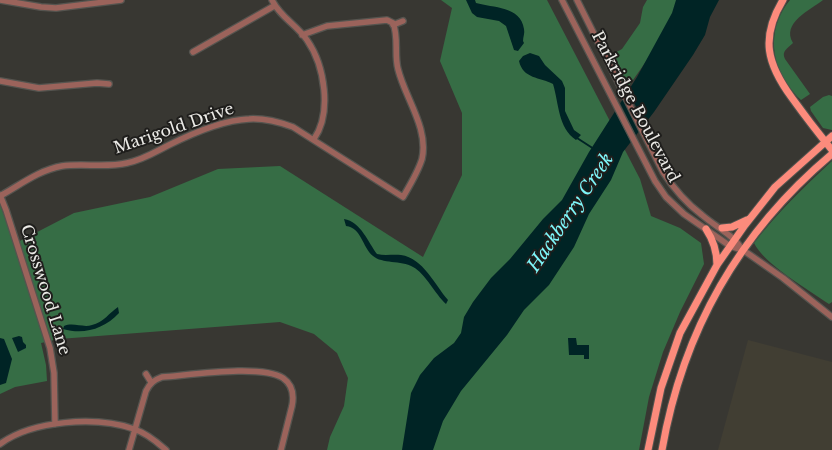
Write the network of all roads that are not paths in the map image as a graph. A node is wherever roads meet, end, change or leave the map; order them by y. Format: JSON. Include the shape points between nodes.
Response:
{"nodes":[{"id":1,"x":0,"y":0,"type":"edge"},
{"id":2,"x":121,"y":0,"type":"edge"},
{"id":3,"x":562,"y":0,"type":"edge"},
{"id":4,"x":577,"y":0,"type":"edge"},
{"id":5,"x":783,"y":0,"type":"edge"},
{"id":6,"x":273,"y":3,"type":"edge"},
{"id":7,"x":403,"y":21,"type":"dead end"},
{"id":8,"x":393,"y":25,"type":"junction"},
{"id":9,"x":302,"y":35,"type":"junction"},
{"id":10,"x":193,"y":52,"type":"dead end"},
{"id":11,"x":0,"y":81,"type":"edge"},
{"id":12,"x":109,"y":84,"type":"dead end"},
{"id":13,"x":832,"y":136,"type":"edge"},
{"id":14,"x":314,"y":139,"type":"junction"},
{"id":15,"x":825,"y":141,"type":"junction"},
{"id":16,"x":832,"y":150,"type":"edge"},
{"id":17,"x":832,"y":154,"type":"edge"},
{"id":18,"x":0,"y":196,"type":"edge"},
{"id":19,"x":751,"y":217,"type":"junction"},
{"id":20,"x":722,"y":228,"type":"junction"},
{"id":21,"x":706,"y":229,"type":"junction"},
{"id":22,"x":736,"y":239,"type":"junction"},
{"id":23,"x":730,"y":246,"type":"junction"},
{"id":24,"x":743,"y":250,"type":"junction"},
{"id":25,"x":718,"y":265,"type":"junction"},
{"id":26,"x":832,"y":317,"type":"edge"},
{"id":27,"x":146,"y":374,"type":"dead end"},
{"id":28,"x":151,"y":382,"type":"junction"},
{"id":29,"x":56,"y":424,"type":"junction"},
{"id":30,"x":135,"y":429,"type":"junction"},
{"id":31,"x":0,"y":444,"type":"edge"},
{"id":32,"x":648,"y":449,"type":"edge"},
{"id":33,"x":129,"y":450,"type":"edge"},
{"id":34,"x":166,"y":450,"type":"edge"},
{"id":35,"x":281,"y":450,"type":"edge"},
{"id":36,"x":660,"y":450,"type":"edge"}],
"edges":[{"from":1,"to":2,"type":"street","via":[[41,8]]},
{"from":3,"to":21,"type":"street","name":"Parkridge Boulevard","via":[[655,180],[676,207]]},
{"from":4,"to":20,"type":"street","name":"Parkridge Boulevard","via":[[663,172],[702,216]]},
{"from":5,"to":15,"type":"main road","via":[[769,33],[772,66],[780,82]]},
{"from":6,"to":9,"type":"street"},
{"from":6,"to":10,"type":"street"},
{"from":7,"to":8,"type":"street"},
{"from":8,"to":9,"type":"street","via":[[387,20],[327,26]]},
{"from":8,"to":14,"type":"street","name":"Marigold Drive","via":[[400,77],[423,143],[420,163],[403,197]]},
{"from":9,"to":14,"type":"street","via":[[316,57],[322,76],[324,111]]},
{"from":11,"to":12,"type":"street","via":[[39,88]]},
{"from":13,"to":15,"type":"main road"},
{"from":14,"to":18,"type":"street","name":"Marigold Drive","via":[[276,121],[248,118],[197,133],[127,163],[53,168]]},
{"from":15,"to":16,"type":"main road"},
{"from":15,"to":19,"type":"main road","via":[[775,187]]},
{"from":17,"to":24,"type":"main road","via":[[787,195]]},
{"from":18,"to":29,"type":"street","name":"Crosswood Lane","via":[[50,348]]},
{"from":19,"to":20,"type":"main road","via":[[743,223]]},
{"from":19,"to":22,"type":"main road"},
{"from":20,"to":22,"type":"street","name":"Parkridge Boulevard"},
{"from":21,"to":23,"type":"street","name":"Parkridge Boulevard"},
{"from":21,"to":25,"type":"main road","via":[[713,240]]},
{"from":22,"to":23,"type":"main road"},
{"from":22,"to":24,"type":"street","name":"Parkridge Boulevard"},
{"from":23,"to":24,"type":"street","name":"Parkridge Boulevard"},
{"from":23,"to":25,"type":"main road"},
{"from":24,"to":26,"type":"street","name":"Parkridge Boulevard"},
{"from":24,"to":36,"type":"main road","via":[[719,287],[693,342]]},
{"from":25,"to":32,"type":"main road","via":[[678,340],[661,388]]},
{"from":27,"to":28,"type":"street"},
{"from":28,"to":30,"type":"street"},
{"from":28,"to":35,"type":"street","via":[[162,377],[248,371],[282,378],[292,390],[294,399]]},
{"from":29,"to":30,"type":"street","via":[[100,422]]},
{"from":29,"to":31,"type":"street","via":[[28,429]]},
{"from":30,"to":33,"type":"street"},
{"from":30,"to":34,"type":"street","via":[[150,436]]},
{"from":32,"to":36,"type":"main road"}]}
